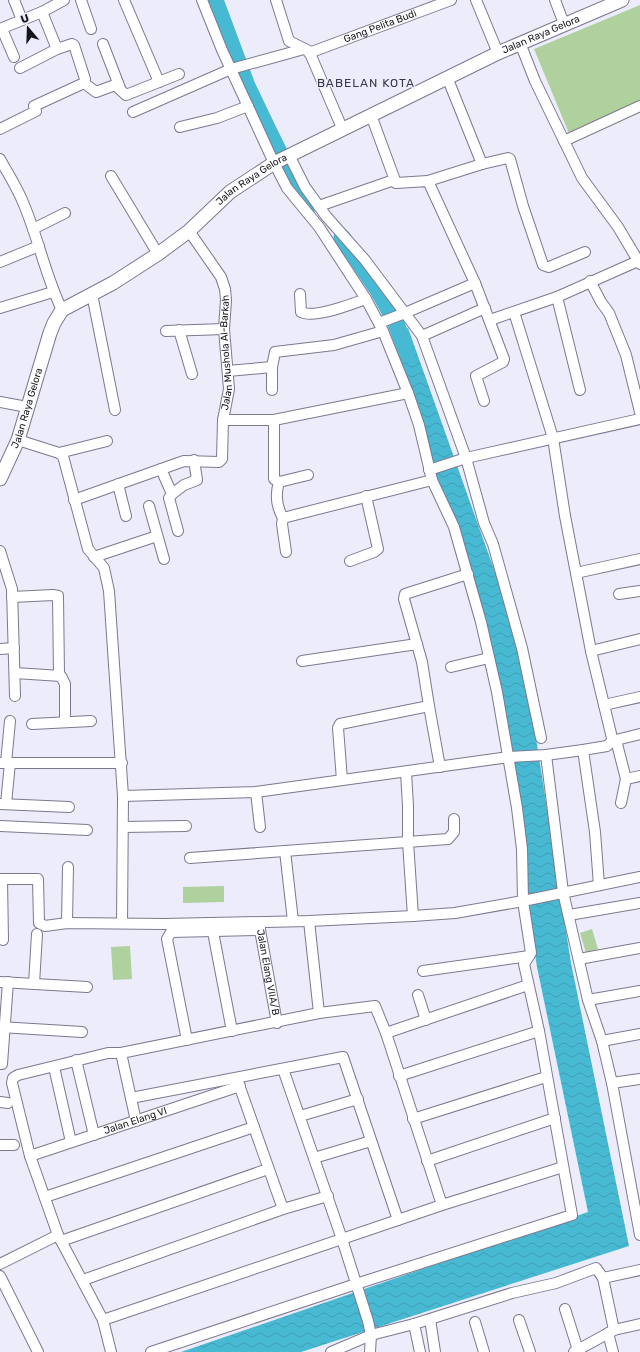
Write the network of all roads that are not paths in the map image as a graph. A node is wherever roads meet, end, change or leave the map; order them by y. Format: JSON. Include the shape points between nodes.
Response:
{"nodes":[{"id":1,"x":14,"y":0,"type":"edge"},
{"id":2,"x":64,"y":0,"type":"edge"},
{"id":3,"x":81,"y":0,"type":"edge"},
{"id":4,"x":124,"y":0,"type":"edge"},
{"id":5,"x":202,"y":0,"type":"edge"},
{"id":6,"x":276,"y":0,"type":"edge"},
{"id":7,"x":450,"y":0,"type":"edge"},
{"id":8,"x":476,"y":0,"type":"edge"},
{"id":9,"x":555,"y":0,"type":"edge"},
{"id":10,"x":621,"y":0,"type":"edge"},
{"id":11,"x":433,"y":3,"type":"edge"},
{"id":12,"x":42,"y":12,"type":"junction"},
{"id":13,"x":22,"y":20,"type":"junction"},
{"id":14,"x":564,"y":24,"type":"junction"},
{"id":15,"x":1,"y":29,"type":"edge"},
{"id":16,"x":91,"y":29,"type":"dead end"},
{"id":17,"x":520,"y":43,"type":"junction"},
{"id":18,"x":103,"y":44,"type":"dead end"},
{"id":19,"x":56,"y":48,"type":"junction"},
{"id":20,"x":307,"y":51,"type":"junction"},
{"id":21,"x":498,"y":53,"type":"junction"},
{"id":22,"x":14,"y":57,"type":"dead end"},
{"id":23,"x":238,"y":67,"type":"junction"},
{"id":24,"x":20,"y":68,"type":"dead end"},
{"id":25,"x":179,"y":74,"type":"dead end"},
{"id":26,"x":447,"y":77,"type":"junction"},
{"id":27,"x":159,"y":82,"type":"junction"},
{"id":28,"x":84,"y":83,"type":"junction"},
{"id":29,"x":120,"y":88,"type":"junction"},
{"id":30,"x":248,"y":106,"type":"junction"},
{"id":31,"x":640,"y":106,"type":"edge"},
{"id":32,"x":133,"y":112,"type":"dead end"},
{"id":33,"x":371,"y":115,"type":"junction"},
{"id":34,"x":180,"y":127,"type":"dead end"},
{"id":35,"x":342,"y":128,"type":"junction"},
{"id":36,"x":0,"y":129,"type":"edge"},
{"id":37,"x":564,"y":141,"type":"junction"},
{"id":38,"x":0,"y":159,"type":"edge"},
{"id":39,"x":282,"y":159,"type":"junction"},
{"id":40,"x":482,"y":164,"type":"junction"},
{"id":41,"x":3,"y":173,"type":"edge"},
{"id":42,"x":111,"y":176,"type":"dead end"},
{"id":43,"x":394,"y":180,"type":"junction"},
{"id":44,"x":428,"y":181,"type":"junction"},
{"id":45,"x":319,"y":206,"type":"junction"},
{"id":46,"x":65,"y":213,"type":"dead end"},
{"id":47,"x":33,"y":229,"type":"junction"},
{"id":48,"x":189,"y":231,"type":"junction"},
{"id":49,"x":39,"y":246,"type":"junction"},
{"id":50,"x":585,"y":252,"type":"dead end"},
{"id":51,"x":158,"y":254,"type":"junction"},
{"id":52,"x":0,"y":262,"type":"edge"},
{"id":53,"x":639,"y":262,"type":"edge"},
{"id":54,"x":590,"y":281,"type":"junction"},
{"id":55,"x":475,"y":283,"type":"junction"},
{"id":56,"x":53,"y":292,"type":"junction"},
{"id":57,"x":92,"y":294,"type":"junction"},
{"id":58,"x":300,"y":294,"type":"dead end"},
{"id":59,"x":557,"y":297,"type":"junction"},
{"id":60,"x":366,"y":299,"type":"junction"},
{"id":61,"x":0,"y":308,"type":"edge"},
{"id":62,"x":485,"y":308,"type":"junction"},
{"id":63,"x":62,"y":310,"type":"junction"},
{"id":64,"x":514,"y":312,"type":"junction"},
{"id":65,"x":404,"y":314,"type":"junction"},
{"id":66,"x":490,"y":320,"type":"junction"},
{"id":67,"x":382,"y":325,"type":"junction"},
{"id":68,"x":224,"y":329,"type":"junction"},
{"id":69,"x":180,"y":330,"type":"junction"},
{"id":70,"x":166,"y":331,"type":"dead end"},
{"id":71,"x":422,"y":336,"type":"junction"},
{"id":72,"x":272,"y":367,"type":"junction"},
{"id":73,"x":228,"y":371,"type":"junction"},
{"id":74,"x":192,"y":374,"type":"dead end"},
{"id":75,"x":272,"y":390,"type":"dead end"},
{"id":76,"x":580,"y":390,"type":"dead end"},
{"id":77,"x":408,"y":393,"type":"junction"},
{"id":78,"x":484,"y":401,"type":"dead end"},
{"id":79,"x":0,"y":402,"type":"edge"},
{"id":80,"x":27,"y":407,"type":"junction"},
{"id":81,"x":115,"y":410,"type":"dead end"},
{"id":82,"x":640,"y":412,"type":"edge"},
{"id":83,"x":640,"y":419,"type":"edge"},
{"id":84,"x":223,"y":420,"type":"junction"},
{"id":85,"x":274,"y":420,"type":"junction"},
{"id":86,"x":553,"y":438,"type":"junction"},
{"id":87,"x":18,"y":440,"type":"junction"},
{"id":88,"x":107,"y":441,"type":"dead end"},
{"id":89,"x":59,"y":453,"type":"junction"},
{"id":90,"x":466,"y":458,"type":"junction"},
{"id":91,"x":194,"y":460,"type":"junction"},
{"id":92,"x":161,"y":469,"type":"junction"},
{"id":93,"x":429,"y":470,"type":"junction"},
{"id":94,"x":308,"y":475,"type":"dead end"},
{"id":95,"x":0,"y":479,"type":"edge"},
{"id":96,"x":432,"y":480,"type":"junction"},
{"id":97,"x":279,"y":482,"type":"junction"},
{"id":98,"x":118,"y":484,"type":"junction"},
{"id":99,"x":172,"y":494,"type":"junction"},
{"id":100,"x":366,"y":496,"type":"junction"},
{"id":101,"x":74,"y":500,"type":"junction"},
{"id":102,"x":149,"y":506,"type":"dead end"},
{"id":103,"x":126,"y":516,"type":"dead end"},
{"id":104,"x":283,"y":518,"type":"junction"},
{"id":105,"x":178,"y":531,"type":"dead end"},
{"id":106,"x":157,"y":536,"type":"junction"},
{"id":107,"x":0,"y":551,"type":"edge"},
{"id":108,"x":286,"y":552,"type":"dead end"},
{"id":109,"x":94,"y":557,"type":"junction"},
{"id":110,"x":164,"y":559,"type":"dead end"},
{"id":111,"x":640,"y":559,"type":"edge"},
{"id":112,"x":350,"y":562,"type":"dead end"},
{"id":113,"x":576,"y":572,"type":"junction"},
{"id":114,"x":468,"y":574,"type":"junction"},
{"id":115,"x":640,"y":591,"type":"edge"},
{"id":116,"x":619,"y":594,"type":"dead end"},
{"id":117,"x":12,"y":597,"type":"junction"},
{"id":118,"x":640,"y":639,"type":"edge"},
{"id":119,"x":417,"y":644,"type":"junction"},
{"id":120,"x":14,"y":648,"type":"junction"},
{"id":121,"x":0,"y":649,"type":"edge"},
{"id":122,"x":591,"y":651,"type":"junction"},
{"id":123,"x":489,"y":658,"type":"junction"},
{"id":124,"x":302,"y":661,"type":"dead end"},
{"id":125,"x":451,"y":667,"type":"dead end"},
{"id":126,"x":15,"y":672,"type":"junction"},
{"id":127,"x":59,"y":675,"type":"junction"},
{"id":128,"x":15,"y":696,"type":"dead end"},
{"id":129,"x":640,"y":697,"type":"edge"},
{"id":130,"x":604,"y":704,"type":"junction"},
{"id":131,"x":429,"y":706,"type":"junction"},
{"id":132,"x":10,"y":721,"type":"dead end"},
{"id":133,"x":91,"y":721,"type":"dead end"},
{"id":134,"x":65,"y":722,"type":"junction"},
{"id":135,"x":32,"y":724,"type":"dead end"},
{"id":136,"x":640,"y":734,"type":"edge"},
{"id":137,"x":541,"y":738,"type":"dead end"},
{"id":138,"x":614,"y":741,"type":"junction"},
{"id":139,"x":583,"y":750,"type":"junction"},
{"id":140,"x":546,"y":755,"type":"junction"},
{"id":141,"x":512,"y":757,"type":"junction"},
{"id":142,"x":5,"y":763,"type":"edge"},
{"id":143,"x":122,"y":763,"type":"junction"},
{"id":144,"x":440,"y":767,"type":"junction"},
{"id":145,"x":406,"y":772,"type":"junction"},
{"id":146,"x":640,"y":776,"type":"edge"},
{"id":147,"x":626,"y":779,"type":"junction"},
{"id":148,"x":342,"y":780,"type":"junction"},
{"id":149,"x":256,"y":792,"type":"junction"},
{"id":150,"x":123,"y":796,"type":"junction"},
{"id":151,"x":622,"y":803,"type":"dead end"},
{"id":152,"x":3,"y":804,"type":"edge"},
{"id":153,"x":69,"y":807,"type":"dead end"},
{"id":154,"x":454,"y":819,"type":"dead end"},
{"id":155,"x":0,"y":826,"type":"edge"},
{"id":156,"x":186,"y":826,"type":"dead end"},
{"id":157,"x":123,"y":827,"type":"junction"},
{"id":158,"x":260,"y":827,"type":"dead end"},
{"id":159,"x":87,"y":830,"type":"dead end"},
{"id":160,"x":408,"y":842,"type":"junction"},
{"id":161,"x":285,"y":851,"type":"junction"},
{"id":162,"x":190,"y":858,"type":"dead end"},
{"id":163,"x":68,"y":867,"type":"dead end"},
{"id":164,"x":640,"y":877,"type":"edge"},
{"id":165,"x":1,"y":879,"type":"edge"},
{"id":166,"x":599,"y":884,"type":"junction"},
{"id":167,"x":563,"y":892,"type":"junction"},
{"id":168,"x":523,"y":901,"type":"junction"},
{"id":169,"x":640,"y":903,"type":"edge"},
{"id":170,"x":1,"y":914,"type":"edge"},
{"id":171,"x":569,"y":915,"type":"junction"},
{"id":172,"x":413,"y":916,"type":"junction"},
{"id":173,"x":293,"y":921,"type":"junction"},
{"id":174,"x":309,"y":921,"type":"junction"},
{"id":175,"x":67,"y":923,"type":"junction"},
{"id":176,"x":122,"y":923,"type":"junction"},
{"id":177,"x":260,"y":926,"type":"junction"},
{"id":178,"x":212,"y":932,"type":"junction"},
{"id":179,"x":37,"y":934,"type":"dead end"},
{"id":180,"x":4,"y":940,"type":"dead end"},
{"id":181,"x":640,"y":948,"type":"edge"},
{"id":182,"x":529,"y":956,"type":"junction"},
{"id":183,"x":579,"y":959,"type":"junction"},
{"id":184,"x":423,"y":971,"type":"dead end"},
{"id":185,"x":4,"y":982,"type":"edge"},
{"id":186,"x":34,"y":984,"type":"junction"},
{"id":187,"x":528,"y":985,"type":"junction"},
{"id":188,"x":87,"y":987,"type":"dead end"},
{"id":189,"x":640,"y":990,"type":"edge"},
{"id":190,"x":418,"y":995,"type":"dead end"},
{"id":191,"x":588,"y":1000,"type":"junction"},
{"id":192,"x":319,"y":1013,"type":"junction"},
{"id":193,"x":426,"y":1020,"type":"junction"},
{"id":194,"x":277,"y":1023,"type":"junction"},
{"id":195,"x":2,"y":1027,"type":"edge"},
{"id":196,"x":232,"y":1031,"type":"junction"},
{"id":197,"x":539,"y":1031,"type":"junction"},
{"id":198,"x":82,"y":1032,"type":"dead end"},
{"id":199,"x":386,"y":1033,"type":"junction"},
{"id":200,"x":640,"y":1034,"type":"edge"},
{"id":201,"x":187,"y":1040,"type":"junction"},
{"id":202,"x":602,"y":1041,"type":"junction"},
{"id":203,"x":121,"y":1053,"type":"junction"},
{"id":204,"x":76,"y":1060,"type":"junction"},
{"id":205,"x":0,"y":1064,"type":"edge"},
{"id":206,"x":54,"y":1067,"type":"junction"},
{"id":207,"x":283,"y":1069,"type":"junction"},
{"id":208,"x":400,"y":1076,"type":"junction"},
{"id":209,"x":546,"y":1077,"type":"junction"},
{"id":210,"x":640,"y":1079,"type":"edge"},
{"id":211,"x":239,"y":1082,"type":"junction"},
{"id":212,"x":612,"y":1083,"type":"junction"},
{"id":213,"x":131,"y":1098,"type":"junction"},
{"id":214,"x":358,"y":1099,"type":"junction"},
{"id":215,"x":300,"y":1116,"type":"junction"},
{"id":216,"x":555,"y":1118,"type":"junction"},
{"id":217,"x":413,"y":1119,"type":"junction"},
{"id":218,"x":136,"y":1121,"type":"junction"},
{"id":219,"x":254,"y":1127,"type":"junction"},
{"id":220,"x":94,"y":1135,"type":"junction"},
{"id":221,"x":371,"y":1141,"type":"junction"},
{"id":222,"x":71,"y":1142,"type":"junction"},
{"id":223,"x":0,"y":1145,"type":"edge"},
{"id":224,"x":14,"y":1145,"type":"dead end"},
{"id":225,"x":30,"y":1156,"type":"junction"},
{"id":226,"x":314,"y":1158,"type":"junction"},
{"id":227,"x":427,"y":1161,"type":"junction"},
{"id":228,"x":563,"y":1167,"type":"junction"},
{"id":229,"x":268,"y":1169,"type":"junction"},
{"id":230,"x":45,"y":1196,"type":"junction"},
{"id":231,"x":328,"y":1196,"type":"junction"},
{"id":232,"x":637,"y":1196,"type":"edge"},
{"id":233,"x":442,"y":1205,"type":"junction"},
{"id":234,"x":283,"y":1209,"type":"junction"},
{"id":235,"x":398,"y":1220,"type":"junction"},
{"id":236,"x":640,"y":1235,"type":"edge"},
{"id":237,"x":59,"y":1238,"type":"junction"},
{"id":238,"x":342,"y":1239,"type":"junction"},
{"id":239,"x":0,"y":1264,"type":"edge"},
{"id":240,"x":640,"y":1270,"type":"edge"},
{"id":241,"x":0,"y":1277,"type":"edge"},
{"id":242,"x":602,"y":1278,"type":"junction"},
{"id":243,"x":83,"y":1280,"type":"junction"},
{"id":244,"x":356,"y":1284,"type":"junction"},
{"id":245,"x":566,"y":1309,"type":"dead end"},
{"id":246,"x":430,"y":1319,"type":"junction"},
{"id":247,"x":103,"y":1320,"type":"junction"},
{"id":248,"x":519,"y":1320,"type":"dead end"},
{"id":249,"x":474,"y":1322,"type":"dead end"},
{"id":250,"x":414,"y":1324,"type":"junction"},
{"id":251,"x":640,"y":1324,"type":"edge"},
{"id":252,"x":611,"y":1332,"type":"junction"},
{"id":253,"x":371,"y":1335,"type":"junction"},
{"id":254,"x":576,"y":1351,"type":"edge"},
{"id":255,"x":38,"y":1352,"type":"edge"},
{"id":256,"x":112,"y":1352,"type":"edge"},
{"id":257,"x":151,"y":1352,"type":"edge"},
{"id":258,"x":331,"y":1352,"type":"edge"},
{"id":259,"x":370,"y":1352,"type":"edge"},
{"id":260,"x":420,"y":1352,"type":"edge"},
{"id":261,"x":435,"y":1352,"type":"edge"},
{"id":262,"x":484,"y":1352,"type":"edge"},
{"id":263,"x":530,"y":1352,"type":"edge"},
{"id":264,"x":613,"y":1352,"type":"edge"}],
"edges":[{"from":1,"to":13,"type":"street"},
{"from":2,"to":12,"type":"street"},
{"from":3,"to":16,"type":"street"},
{"from":4,"to":27,"type":"street"},
{"from":5,"to":23,"type":"street"},
{"from":6,"to":20,"type":"street","via":[[290,41]]},
{"from":7,"to":11,"type":"street","name":"Gang Pelita Budi"},
{"from":8,"to":21,"type":"street"},
{"from":9,"to":14,"type":"street"},
{"from":10,"to":14,"type":"street","name":"Jalan Raya Gelora"},
{"from":11,"to":20,"type":"street","name":"Gang Pelita Budi"},
{"from":12,"to":13,"type":"street"},
{"from":12,"to":19,"type":"street"},
{"from":13,"to":15,"type":"street"},
{"from":14,"to":17,"type":"street","name":"Jalan Raya Gelora"},
{"from":15,"to":22,"type":"street"},
{"from":17,"to":21,"type":"street","name":"Jalan Raya Gelora"},
{"from":17,"to":37,"type":"street"},
{"from":18,"to":29,"type":"street"},
{"from":19,"to":24,"type":"street"},
{"from":19,"to":28,"type":"street","via":[[74,45]]},
{"from":20,"to":23,"type":"street","name":"Gang Pelita Budi"},
{"from":20,"to":35,"type":"street"},
{"from":21,"to":26,"type":"street","name":"Jalan Raya Gelora"},
{"from":23,"to":30,"type":"street"},
{"from":23,"to":32,"type":"street","name":"Gang Pelita Budi"},
{"from":25,"to":27,"type":"street"},
{"from":26,"to":33,"type":"street","name":"Jalan Raya Gelora"},
{"from":26,"to":40,"type":"street"},
{"from":27,"to":29,"type":"street","via":[[126,95]]},
{"from":28,"to":29,"type":"street","via":[[96,92],[115,85]]},
{"from":28,"to":36,"type":"street","via":[[34,106],[36,111]]},
{"from":30,"to":34,"type":"street","via":[[217,118]]},
{"from":30,"to":39,"type":"street"},
{"from":31,"to":37,"type":"street"},
{"from":33,"to":35,"type":"street","name":"Jalan Raya Gelora"},
{"from":33,"to":43,"type":"street"},
{"from":35,"to":39,"type":"street","name":"Jalan Raya Gelora"},
{"from":37,"to":53,"type":"street","via":[[582,178],[618,227]]},
{"from":38,"to":41,"type":"street"},
{"from":39,"to":45,"type":"street"},
{"from":39,"to":48,"type":"street","name":"Jalan Raya Gelora","via":[[230,192]]},
{"from":39,"to":60,"type":"street","via":[[287,188],[319,227]]},
{"from":40,"to":44,"type":"street"},
{"from":40,"to":50,"type":"street","via":[[510,159],[523,206],[546,268]]},
{"from":41,"to":47,"type":"street","via":[[22,198]]},
{"from":42,"to":51,"type":"street"},
{"from":43,"to":44,"type":"street","via":[[400,184]]},
{"from":43,"to":45,"type":"street"},
{"from":44,"to":55,"type":"street"},
{"from":45,"to":65,"type":"street","via":[[365,260]]},
{"from":46,"to":47,"type":"street"},
{"from":47,"to":49,"type":"street"},
{"from":48,"to":51,"type":"street","name":"Jalan Raya Gelora"},
{"from":48,"to":68,"type":"street","name":"Jalan Mushola Al-Barkah","via":[[223,281],[226,300]]},
{"from":49,"to":52,"type":"street"},
{"from":49,"to":56,"type":"street"},
{"from":51,"to":57,"type":"street","name":"Jalan Raya Gelora"},
{"from":53,"to":54,"type":"street"},
{"from":54,"to":59,"type":"street"},
{"from":54,"to":82,"type":"street","via":[[609,314],[626,355]]},
{"from":55,"to":62,"type":"street"},
{"from":55,"to":65,"type":"street"},
{"from":56,"to":61,"type":"street"},
{"from":56,"to":63,"type":"street"},
{"from":57,"to":63,"type":"street","name":"Jalan Raya Gelora"},
{"from":57,"to":81,"type":"street"},
{"from":58,"to":60,"type":"street","via":[[301,312],[305,314],[320,314]]},
{"from":59,"to":64,"type":"street"},
{"from":59,"to":76,"type":"street"},
{"from":60,"to":67,"type":"street"},
{"from":62,"to":66,"type":"street"},
{"from":62,"to":71,"type":"street"},
{"from":63,"to":80,"type":"street","name":"Jalan Raya Gelora","via":[[54,323]]},
{"from":64,"to":66,"type":"street"},
{"from":64,"to":86,"type":"street"},
{"from":65,"to":67,"type":"street"},
{"from":65,"to":71,"type":"street"},
{"from":66,"to":78,"type":"street","via":[[504,359],[503,362],[476,376]]},
{"from":67,"to":72,"type":"street","via":[[334,345],[280,351],[274,354]]},
{"from":67,"to":77,"type":"street"},
{"from":68,"to":69,"type":"street"},
{"from":68,"to":73,"type":"street","name":"Jalan Mushola Al-Barkah"},
{"from":69,"to":70,"type":"street"},
{"from":69,"to":74,"type":"street"},
{"from":71,"to":90,"type":"street"},
{"from":72,"to":73,"type":"street"},
{"from":72,"to":75,"type":"street"},
{"from":73,"to":84,"type":"street","name":"Jalan Mushola Al-Barkah","via":[[229,389]]},
{"from":77,"to":85,"type":"street"},
{"from":77,"to":93,"type":"street","via":[[419,425]]},
{"from":79,"to":80,"type":"street"},
{"from":80,"to":87,"type":"street","name":"Jalan Raya Gelora"},
{"from":83,"to":86,"type":"street"},
{"from":84,"to":85,"type":"street"},
{"from":84,"to":91,"type":"street","name":"Jalan Mushola Al-Barkah","via":[[221,460]]},
{"from":85,"to":97,"type":"street","via":[[273,474],[274,479]]},
{"from":86,"to":90,"type":"street"},
{"from":86,"to":113,"type":"street"},
{"from":87,"to":89,"type":"street"},
{"from":87,"to":95,"type":"street","name":"Jalan Raya Gelora"},
{"from":88,"to":89,"type":"street"},
{"from":89,"to":101,"type":"street","via":[[65,461]]},
{"from":90,"to":93,"type":"street"},
{"from":90,"to":137,"type":"street","via":[[517,629]]},
{"from":91,"to":92,"type":"street"},
{"from":91,"to":99,"type":"street","via":[[197,480]]},
{"from":92,"to":98,"type":"street"},
{"from":92,"to":99,"type":"street"},
{"from":93,"to":96,"type":"street"},
{"from":94,"to":97,"type":"street"},
{"from":96,"to":100,"type":"street"},
{"from":96,"to":114,"type":"street","via":[[454,526]]},
{"from":97,"to":104,"type":"street","via":[[276,496]]},
{"from":98,"to":101,"type":"street"},
{"from":98,"to":103,"type":"street"},
{"from":99,"to":105,"type":"street","via":[[170,498]]},
{"from":100,"to":104,"type":"street"},
{"from":100,"to":112,"type":"street","via":[[378,549]]},
{"from":101,"to":109,"type":"street","via":[[88,550]]},
{"from":102,"to":106,"type":"street"},
{"from":104,"to":108,"type":"street"},
{"from":106,"to":109,"type":"street"},
{"from":106,"to":110,"type":"street"},
{"from":107,"to":117,"type":"street","via":[[10,580]]},
{"from":109,"to":143,"type":"street","via":[[104,568],[109,591]]},
{"from":111,"to":113,"type":"street"},
{"from":113,"to":122,"type":"street"},
{"from":114,"to":119,"type":"street","via":[[405,594],[404,599]]},
{"from":114,"to":123,"type":"street"},
{"from":115,"to":116,"type":"street"},
{"from":117,"to":120,"type":"street"},
{"from":117,"to":127,"type":"street","via":[[58,596]]},
{"from":118,"to":122,"type":"street"},
{"from":119,"to":124,"type":"street"},
{"from":119,"to":131,"type":"street"},
{"from":120,"to":121,"type":"street"},
{"from":120,"to":126,"type":"street"},
{"from":122,"to":130,"type":"street"},
{"from":123,"to":125,"type":"street"},
{"from":123,"to":141,"type":"street"},
{"from":126,"to":127,"type":"street"},
{"from":126,"to":128,"type":"street"},
{"from":127,"to":134,"type":"street","via":[[65,684]]},
{"from":129,"to":130,"type":"street"},
{"from":130,"to":138,"type":"street"},
{"from":131,"to":144,"type":"street"},
{"from":131,"to":148,"type":"street","via":[[340,724],[338,728]]},
{"from":132,"to":142,"type":"street"},
{"from":133,"to":134,"type":"street"},
{"from":134,"to":135,"type":"street"},
{"from":136,"to":138,"type":"street"},
{"from":138,"to":139,"type":"street","via":[[607,746]]},
{"from":138,"to":147,"type":"street"},
{"from":139,"to":140,"type":"street"},
{"from":139,"to":166,"type":"street","via":[[595,832]]},
{"from":140,"to":141,"type":"street"},
{"from":140,"to":167,"type":"street"},
{"from":141,"to":144,"type":"street"},
{"from":141,"to":168,"type":"street","via":[[522,849]]},
{"from":142,"to":143,"type":"street"},
{"from":142,"to":152,"type":"street"},
{"from":143,"to":150,"type":"street"},
{"from":144,"to":145,"type":"street"},
{"from":145,"to":148,"type":"street"},
{"from":145,"to":160,"type":"street"},
{"from":146,"to":147,"type":"street"},
{"from":147,"to":151,"type":"street"},
{"from":148,"to":149,"type":"street"},
{"from":149,"to":150,"type":"street"},
{"from":149,"to":158,"type":"street"},
{"from":150,"to":157,"type":"street"},
{"from":152,"to":153,"type":"street"},
{"from":154,"to":160,"type":"street","via":[[454,832],[448,839]]},
{"from":155,"to":159,"type":"street"},
{"from":156,"to":157,"type":"street"},
{"from":157,"to":176,"type":"street"},
{"from":160,"to":161,"type":"street"},
{"from":160,"to":172,"type":"street"},
{"from":161,"to":162,"type":"street"},
{"from":161,"to":173,"type":"street"},
{"from":163,"to":175,"type":"street"},
{"from":164,"to":166,"type":"street"},
{"from":165,"to":170,"type":"street"},
{"from":165,"to":175,"type":"street","via":[[38,879],[39,923],[45,926]]},
{"from":166,"to":167,"type":"street"},
{"from":167,"to":168,"type":"street"},
{"from":167,"to":171,"type":"street"},
{"from":168,"to":172,"type":"street","via":[[455,913]]},
{"from":168,"to":182,"type":"street","via":[[531,950]]},
{"from":169,"to":171,"type":"street"},
{"from":170,"to":180,"type":"street"},
{"from":171,"to":183,"type":"street"},
{"from":172,"to":174,"type":"street"},
{"from":173,"to":174,"type":"street"},
{"from":173,"to":177,"type":"street"},
{"from":174,"to":192,"type":"street"},
{"from":175,"to":176,"type":"street"},
{"from":176,"to":177,"type":"street"},
{"from":177,"to":178,"type":"street"},
{"from":177,"to":194,"type":"street","name":"Jalan Elang VIIA/B"},
{"from":178,"to":196,"type":"street"},
{"from":178,"to":201,"type":"street","via":[[171,932],[168,936]]},
{"from":179,"to":186,"type":"street"},
{"from":181,"to":183,"type":"street"},
{"from":182,"to":184,"type":"street"},
{"from":182,"to":187,"type":"street","via":[[524,964]]},
{"from":183,"to":191,"type":"street"},
{"from":185,"to":186,"type":"street"},
{"from":185,"to":195,"type":"street"},
{"from":186,"to":188,"type":"street"},
{"from":187,"to":193,"type":"street"},
{"from":187,"to":197,"type":"street"},
{"from":189,"to":191,"type":"street"},
{"from":190,"to":193,"type":"street"},
{"from":191,"to":202,"type":"street"},
{"from":192,"to":194,"type":"street"},
{"from":192,"to":199,"type":"street","via":[[375,1006]]},
{"from":193,"to":199,"type":"street"},
{"from":194,"to":196,"type":"street"},
{"from":195,"to":198,"type":"street"},
{"from":195,"to":205,"type":"street"},
{"from":196,"to":201,"type":"street"},
{"from":197,"to":208,"type":"street"},
{"from":197,"to":209,"type":"street"},
{"from":199,"to":208,"type":"street"},
{"from":200,"to":202,"type":"street"},
{"from":201,"to":203,"type":"street"},
{"from":202,"to":212,"type":"street"},
{"from":203,"to":204,"type":"street","via":[[108,1052]]},
{"from":203,"to":213,"type":"street"},
{"from":204,"to":206,"type":"street"},
{"from":204,"to":220,"type":"street"},
{"from":206,"to":222,"type":"street"},
{"from":206,"to":225,"type":"street","via":[[18,1075],[12,1080]]},
{"from":207,"to":211,"type":"street"},
{"from":207,"to":214,"type":"street","via":[[343,1057]]},
{"from":207,"to":215,"type":"street"},
{"from":208,"to":217,"type":"street"},
{"from":209,"to":216,"type":"street"},
{"from":209,"to":217,"type":"street"},
{"from":210,"to":212,"type":"street"},
{"from":211,"to":213,"type":"street"},
{"from":211,"to":218,"type":"street","name":"Jalan Elang VI"},
{"from":211,"to":219,"type":"street"},
{"from":212,"to":232,"type":"street"},
{"from":213,"to":218,"type":"street"},
{"from":214,"to":215,"type":"street"},
{"from":214,"to":221,"type":"street"},
{"from":215,"to":226,"type":"street"},
{"from":216,"to":227,"type":"street"},
{"from":216,"to":228,"type":"street"},
{"from":217,"to":227,"type":"street"},
{"from":218,"to":220,"type":"street","name":"Jalan Elang VI"},
{"from":219,"to":229,"type":"street"},
{"from":219,"to":230,"type":"street"},
{"from":220,"to":222,"type":"street","name":"Jalan Elang VI"},
{"from":221,"to":226,"type":"street"},
{"from":221,"to":235,"type":"street"},
{"from":222,"to":225,"type":"street","name":"Jalan Elang VI"},
{"from":223,"to":224,"type":"street"},
{"from":225,"to":230,"type":"street"},
{"from":226,"to":231,"type":"street"},
{"from":227,"to":233,"type":"street"},
{"from":228,"to":233,"type":"street"},
{"from":228,"to":244,"type":"street","via":[[572,1215]]},
{"from":229,"to":234,"type":"street"},
{"from":229,"to":237,"type":"street"},
{"from":230,"to":237,"type":"street"},
{"from":231,"to":234,"type":"street"},
{"from":231,"to":238,"type":"street"},
{"from":232,"to":236,"type":"street"},
{"from":233,"to":235,"type":"street"},
{"from":234,"to":243,"type":"street"},
{"from":235,"to":238,"type":"street"},
{"from":237,"to":239,"type":"street"},
{"from":237,"to":243,"type":"street"},
{"from":238,"to":244,"type":"street"},
{"from":238,"to":247,"type":"street"},
{"from":240,"to":242,"type":"street"},
{"from":241,"to":255,"type":"street"},
{"from":242,"to":246,"type":"street","via":[[599,1270],[590,1269],[556,1283],[512,1293]]},
{"from":242,"to":252,"type":"street"},
{"from":243,"to":247,"type":"street"},
{"from":244,"to":253,"type":"street"},
{"from":244,"to":257,"type":"street"},
{"from":245,"to":254,"type":"street"},
{"from":246,"to":250,"type":"street"},
{"from":246,"to":261,"type":"street"},
{"from":247,"to":256,"type":"street"},
{"from":248,"to":263,"type":"street"},
{"from":249,"to":262,"type":"street"},
{"from":250,"to":253,"type":"street"},
{"from":250,"to":260,"type":"street"},
{"from":251,"to":252,"type":"street"},
{"from":252,"to":254,"type":"street"},
{"from":252,"to":264,"type":"street"},
{"from":253,"to":258,"type":"street"},
{"from":253,"to":259,"type":"street"}]}
